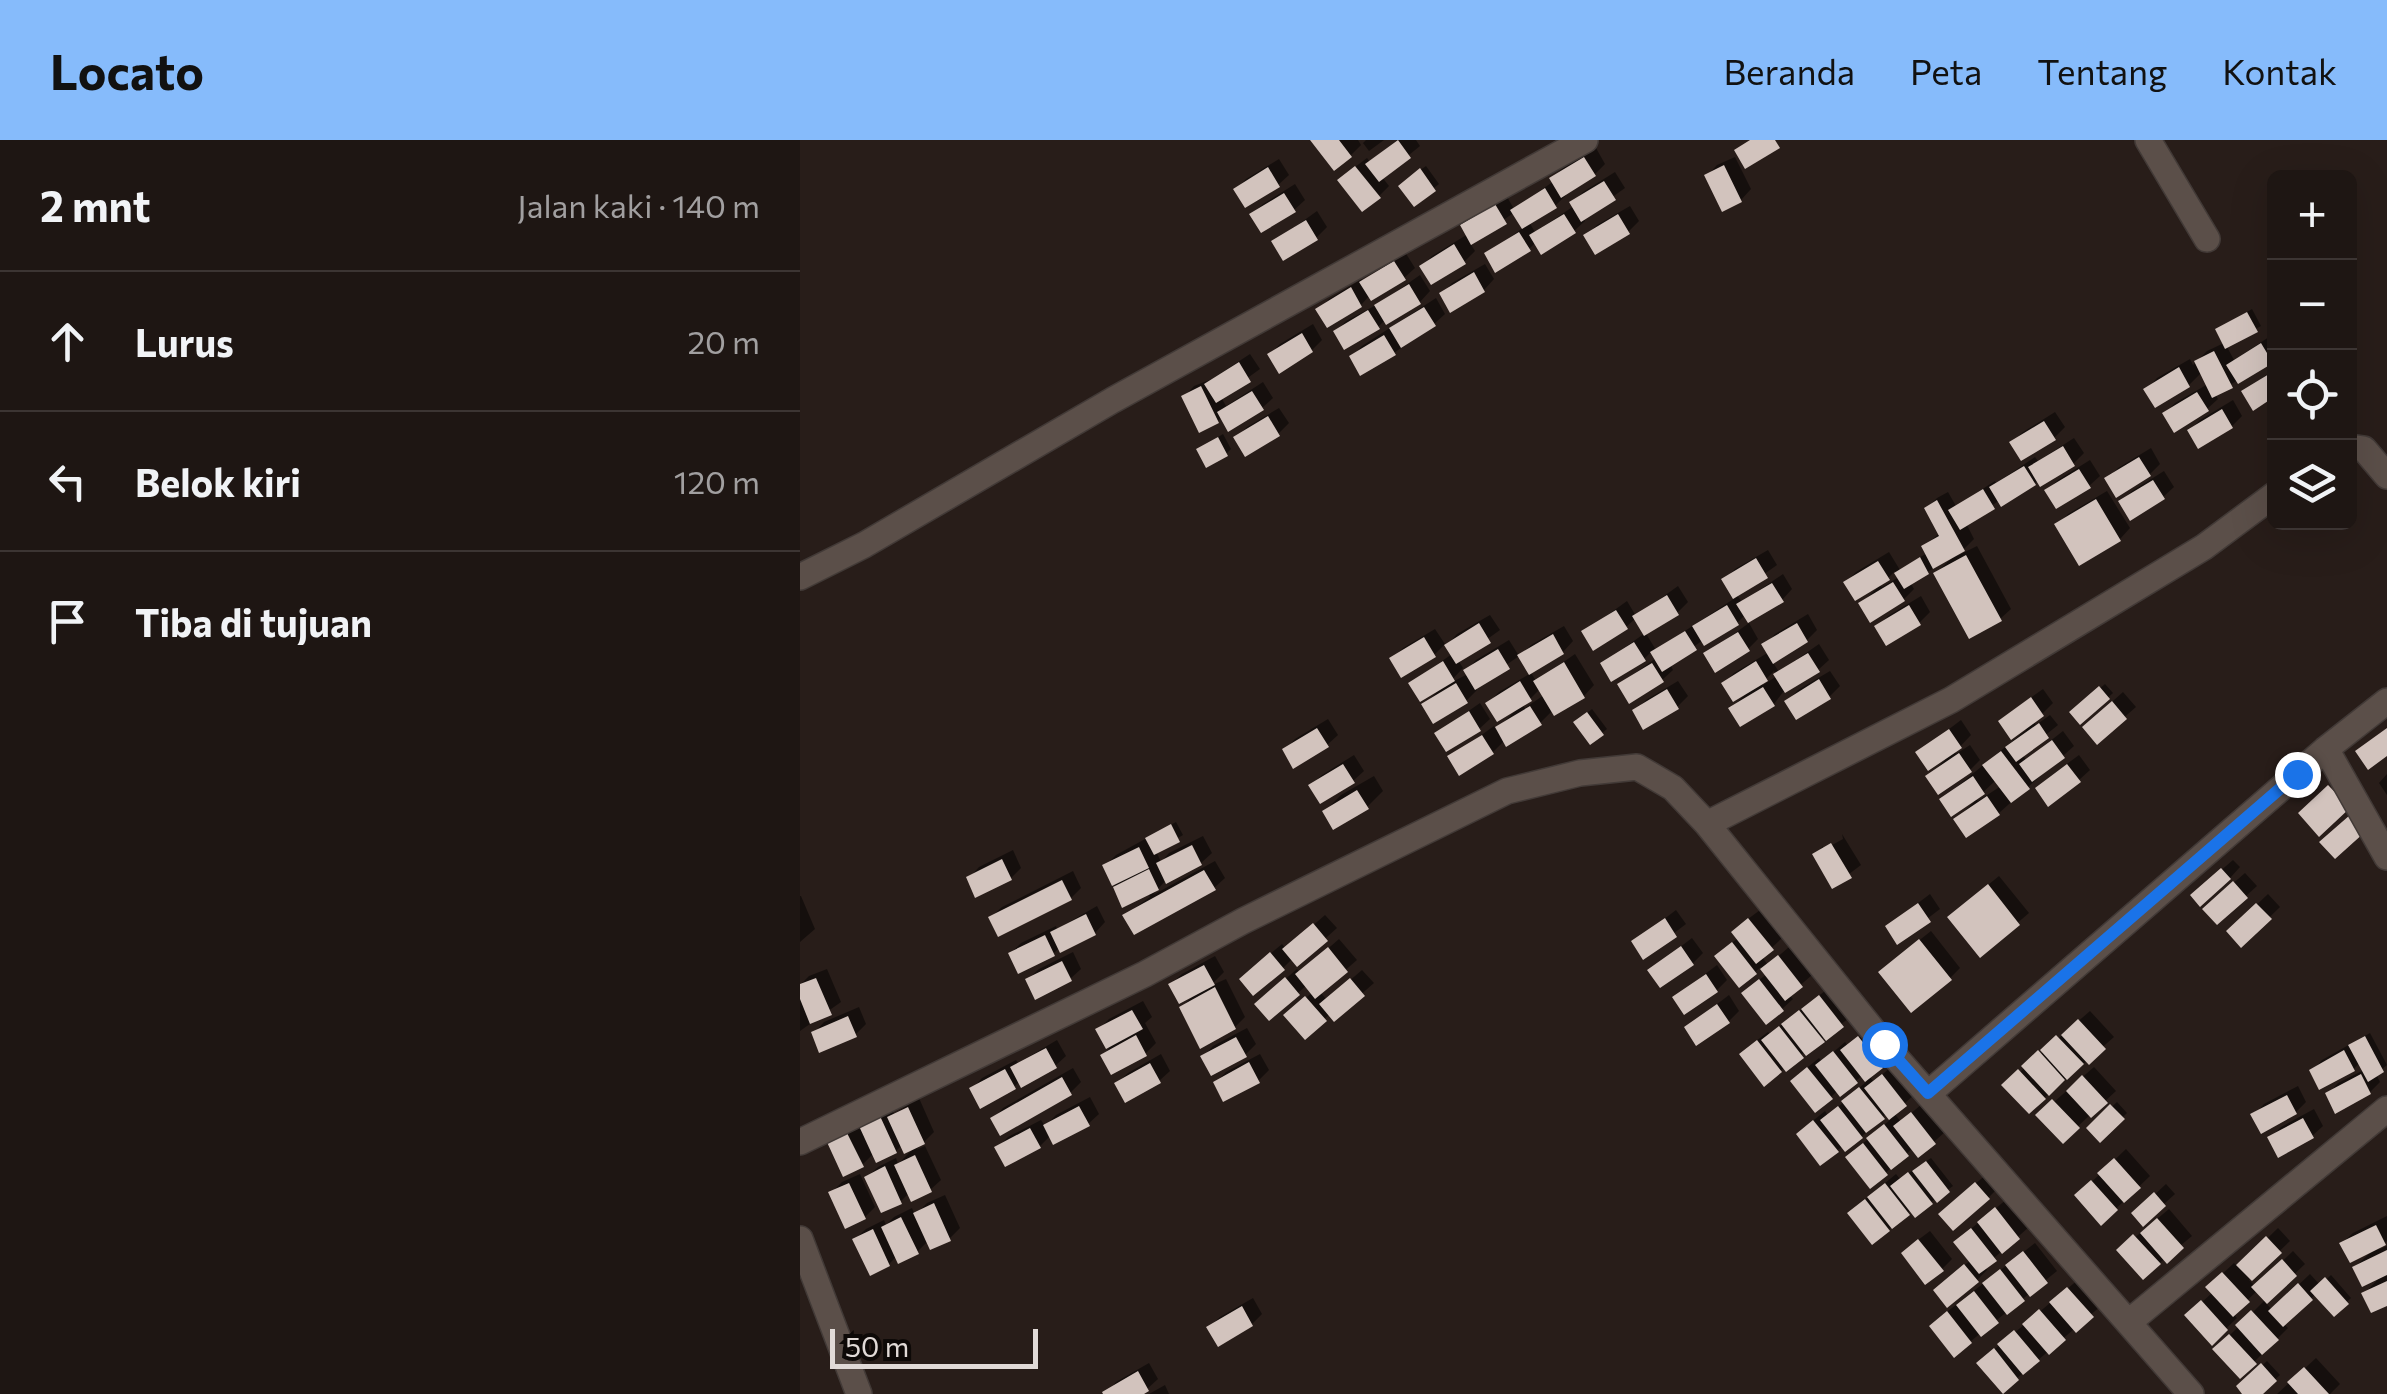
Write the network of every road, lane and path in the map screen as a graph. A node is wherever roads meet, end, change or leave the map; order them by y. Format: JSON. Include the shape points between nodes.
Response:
{"nodes":[{"id":1,"x":1585,"y":140,"type":"edge"},
{"id":2,"x":2148,"y":140,"type":"edge"},
{"id":3,"x":2207,"y":239,"type":"dead end"},
{"id":4,"x":2357,"y":448,"type":"edge"},
{"id":5,"x":2387,"y":476,"type":"edge"},
{"id":6,"x":2267,"y":499,"type":"edge"},
{"id":7,"x":800,"y":577,"type":"edge"},
{"id":8,"x":2387,"y":701,"type":"edge"},
{"id":9,"x":2326,"y":749,"type":"junction"},
{"id":10,"x":1708,"y":824,"type":"junction"},
{"id":11,"x":2387,"y":857,"type":"edge"},
{"id":12,"x":1928,"y":1093,"type":"junction"},
{"id":13,"x":2387,"y":1109,"type":"edge"},
{"id":14,"x":800,"y":1142,"type":"edge"},
{"id":15,"x":800,"y":1239,"type":"edge"},
{"id":16,"x":2129,"y":1322,"type":"junction"},
{"id":17,"x":859,"y":1394,"type":"edge"},
{"id":18,"x":2192,"y":1394,"type":"edge"}],
"edges":[{"from":1,"to":7,"type":"street"},
{"from":2,"to":3,"type":"street"},
{"from":4,"to":5,"type":"street"},
{"from":6,"to":10,"type":"street","via":[[2204,547],[1951,700]]},
{"from":8,"to":9,"type":"street"},
{"from":9,"to":11,"type":"street"},
{"from":9,"to":12,"type":"street"},
{"from":10,"to":12,"type":"street"},
{"from":10,"to":14,"type":"street","via":[[1672,788],[1636,768],[1580,772],[1507,791]]},
{"from":12,"to":16,"type":"street"},
{"from":13,"to":16,"type":"street"},
{"from":15,"to":17,"type":"street"},
{"from":16,"to":18,"type":"street"}]}
